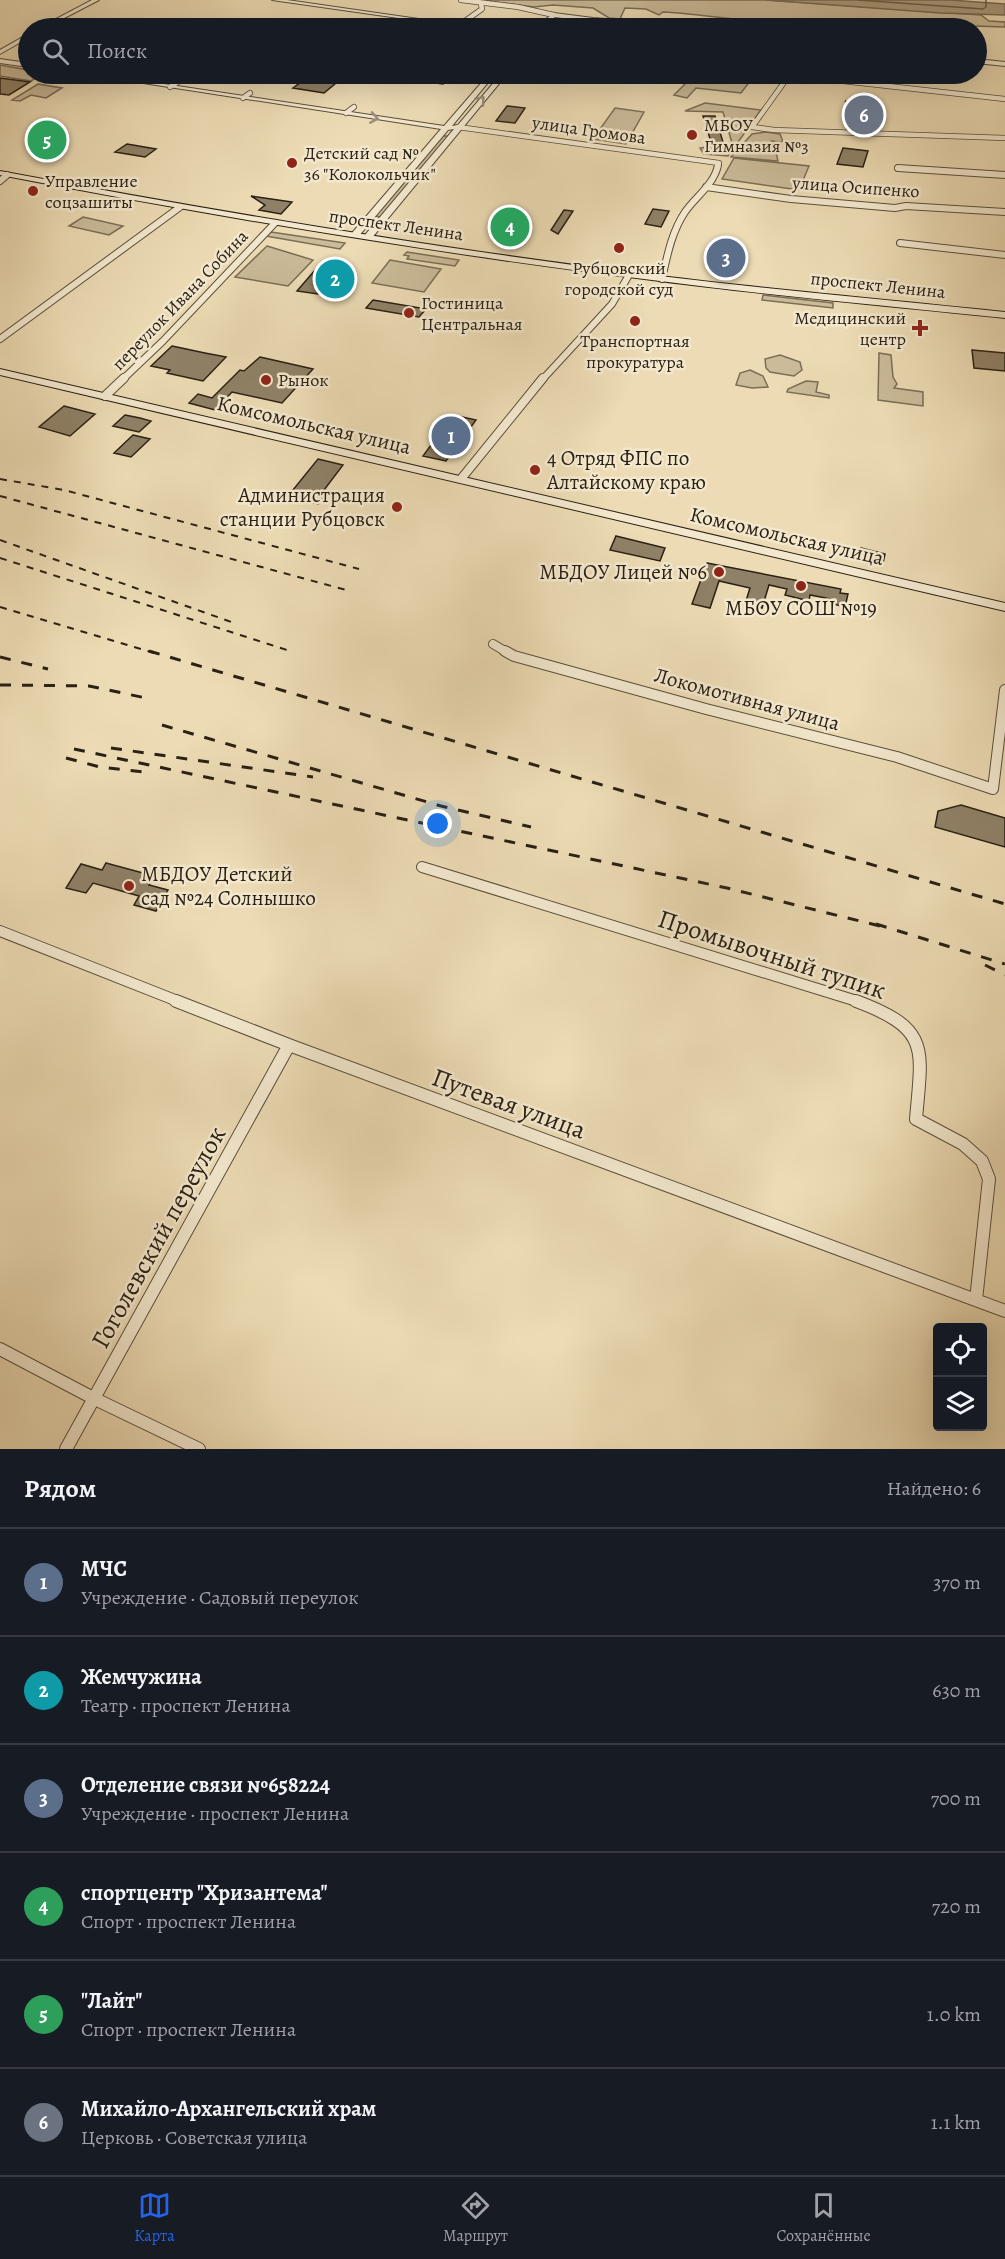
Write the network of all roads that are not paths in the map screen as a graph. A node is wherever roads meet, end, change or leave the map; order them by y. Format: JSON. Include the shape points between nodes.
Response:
{"nodes":[{"id":1,"x":96,"y":0,"type":"edge"},
{"id":2,"x":279,"y":0,"type":"edge"},
{"id":3,"x":461,"y":0,"type":"edge"},
{"id":4,"x":481,"y":4,"type":"junction"},
{"id":5,"x":554,"y":15,"type":"junction"},
{"id":6,"x":61,"y":18,"type":"edge"},
{"id":7,"x":403,"y":18,"type":"edge"},
{"id":8,"x":469,"y":18,"type":"edge"},
{"id":9,"x":550,"y":18,"type":"edge"},
{"id":10,"x":577,"y":18,"type":"edge"},
{"id":11,"x":18,"y":42,"type":"edge"},
{"id":12,"x":0,"y":53,"type":"edge"},
{"id":13,"x":18,"y":56,"type":"edge"},
{"id":14,"x":0,"y":61,"type":"edge"},
{"id":15,"x":987,"y":62,"type":"edge"},
{"id":16,"x":18,"y":64,"type":"edge"},
{"id":17,"x":1005,"y":64,"type":"edge"},
{"id":18,"x":151,"y":84,"type":"edge"},
{"id":19,"x":175,"y":84,"type":"edge"},
{"id":20,"x":191,"y":84,"type":"edge"},
{"id":21,"x":483,"y":84,"type":"edge"},
{"id":22,"x":496,"y":84,"type":"edge"},
{"id":23,"x":783,"y":84,"type":"edge"},
{"id":24,"x":876,"y":84,"type":"edge"},
{"id":25,"x":170,"y":87,"type":"junction"},
{"id":26,"x":250,"y":93,"type":"junction"},
{"id":27,"x":243,"y":98,"type":"junction"},
{"id":28,"x":1005,"y":99,"type":"edge"},
{"id":29,"x":354,"y":107,"type":"junction"},
{"id":30,"x":346,"y":113,"type":"junction"},
{"id":31,"x":448,"y":125,"type":"junction"},
{"id":32,"x":458,"y":127,"type":"junction"},
{"id":33,"x":1005,"y":138,"type":"edge"},
{"id":34,"x":898,"y":168,"type":"dead end"},
{"id":35,"x":4,"y":174,"type":"edge"},
{"id":36,"x":1005,"y":175,"type":"edge"},
{"id":37,"x":0,"y":181,"type":"edge"},
{"id":38,"x":706,"y":187,"type":"junction"},
{"id":39,"x":180,"y":207,"type":"junction"},
{"id":40,"x":1005,"y":212,"type":"edge"},
{"id":41,"x":275,"y":223,"type":"junction"},
{"id":42,"x":355,"y":235,"type":"junction"},
{"id":43,"x":368,"y":237,"type":"junction"},
{"id":44,"x":900,"y":243,"type":"dead end"},
{"id":45,"x":1005,"y":255,"type":"edge"},
{"id":46,"x":629,"y":275,"type":"junction"},
{"id":47,"x":662,"y":279,"type":"junction"},
{"id":48,"x":1005,"y":315,"type":"edge"},
{"id":49,"x":0,"y":339,"type":"edge"},
{"id":50,"x":0,"y":372,"type":"edge"},
{"id":51,"x":105,"y":396,"type":"junction"},
{"id":52,"x":461,"y":480,"type":"junction"},
{"id":53,"x":1005,"y":607,"type":"edge"},
{"id":54,"x":493,"y":644,"type":"dead end"},
{"id":55,"x":1005,"y":690,"type":"edge"},
{"id":56,"x":422,"y":867,"type":"dead end"},
{"id":57,"x":0,"y":931,"type":"edge"},
{"id":58,"x":289,"y":1045,"type":"junction"},
{"id":59,"x":976,"y":1300,"type":"junction"},
{"id":60,"x":1005,"y":1311,"type":"edge"},
{"id":61,"x":0,"y":1349,"type":"edge"},
{"id":62,"x":95,"y":1399,"type":"junction"},
{"id":63,"x":66,"y":1449,"type":"edge"},
{"id":64,"x":199,"y":1449,"type":"edge"}],
"edges":[{"from":1,"to":6,"type":"street"},
{"from":2,"to":7,"type":"street"},
{"from":3,"to":4,"type":"street"},
{"from":4,"to":5,"type":"street"},
{"from":4,"to":8,"type":"street","via":[[482,9]]},
{"from":5,"to":9,"type":"street"},
{"from":5,"to":10,"type":"street"},
{"from":11,"to":12,"type":"street"},
{"from":12,"to":13,"type":"street"},
{"from":14,"to":16,"type":"street"},
{"from":15,"to":17,"type":"street"},
{"from":18,"to":25,"type":"street","name":"улица Громова"},
{"from":19,"to":25,"type":"street"},
{"from":20,"to":26,"type":"street","name":"улица Громова"},
{"from":21,"to":31,"type":"street"},
{"from":32,"to":22,"type":"street","one_way":true},
{"from":23,"to":33,"type":"street","via":[[752,127]]},
{"from":24,"to":28,"type":"street"},
{"from":25,"to":27,"type":"street","name":"улица Громова"},
{"from":26,"to":27,"type":"street"},
{"from":26,"to":29,"type":"street","name":"улица Громова"},
{"from":27,"to":30,"type":"street","name":"улица Громова"},
{"from":29,"to":30,"type":"street"},
{"from":29,"to":31,"type":"street","name":"улица Громова"},
{"from":30,"to":31,"type":"street","name":"улица Громова","one_way":true},
{"from":31,"to":32,"type":"street","name":"улица Громова"},
{"from":31,"to":42,"type":"street"},
{"from":32,"to":38,"type":"street","name":"улица Громова","via":[[716,162],[720,165]]},
{"from":32,"to":43,"type":"street"},
{"from":34,"to":36,"type":"street"},
{"from":35,"to":37,"type":"street"},
{"from":35,"to":39,"type":"main road","name":"проспект Ленина"},
{"from":38,"to":40,"type":"street","name":"улица Осипенко","via":[[791,199]]},
{"from":38,"to":47,"type":"street","via":[[684,213]]},
{"from":39,"to":41,"type":"main road","name":"проспект Ленина"},
{"from":39,"to":49,"type":"street"},
{"from":41,"to":42,"type":"main road","name":"проспект Ленина"},
{"from":41,"to":51,"type":"street","name":"переулок Ивана Собина"},
{"from":42,"to":43,"type":"main road","name":"проспект Ленина"},
{"from":43,"to":46,"type":"main road","name":"проспект Ленина"},
{"from":44,"to":45,"type":"street"},
{"from":46,"to":47,"type":"main road","name":"проспект Ленина"},
{"from":46,"to":52,"type":"street","via":[[597,321],[520,404]]},
{"from":47,"to":48,"type":"main road","name":"проспект Ленина"},
{"from":50,"to":51,"type":"main road","name":"Комсомольская улица"},
{"from":51,"to":52,"type":"main road","name":"Комсомольская улица"},
{"from":52,"to":53,"type":"main road","name":"Комсомольская улица"},
{"from":54,"to":55,"type":"street","name":"Локомотивная улица","via":[[514,656],[900,757],[993,789]]},
{"from":56,"to":59,"type":"street","name":"Промывочный тупик","via":[[844,996],[899,1023],[916,1040],[920,1058],[916,1119],[963,1144],[982,1161],[988,1179]]},
{"from":57,"to":58,"type":"street","name":"Путевая улица"},
{"from":58,"to":59,"type":"street","name":"Путевая улица"},
{"from":58,"to":62,"type":"street","name":"Гоголевский переулок"},
{"from":59,"to":60,"type":"street","name":"Путевая улица"},
{"from":61,"to":62,"type":"street"},
{"from":62,"to":63,"type":"street","name":"Гоголевский переулок"},
{"from":62,"to":64,"type":"street"}]}
